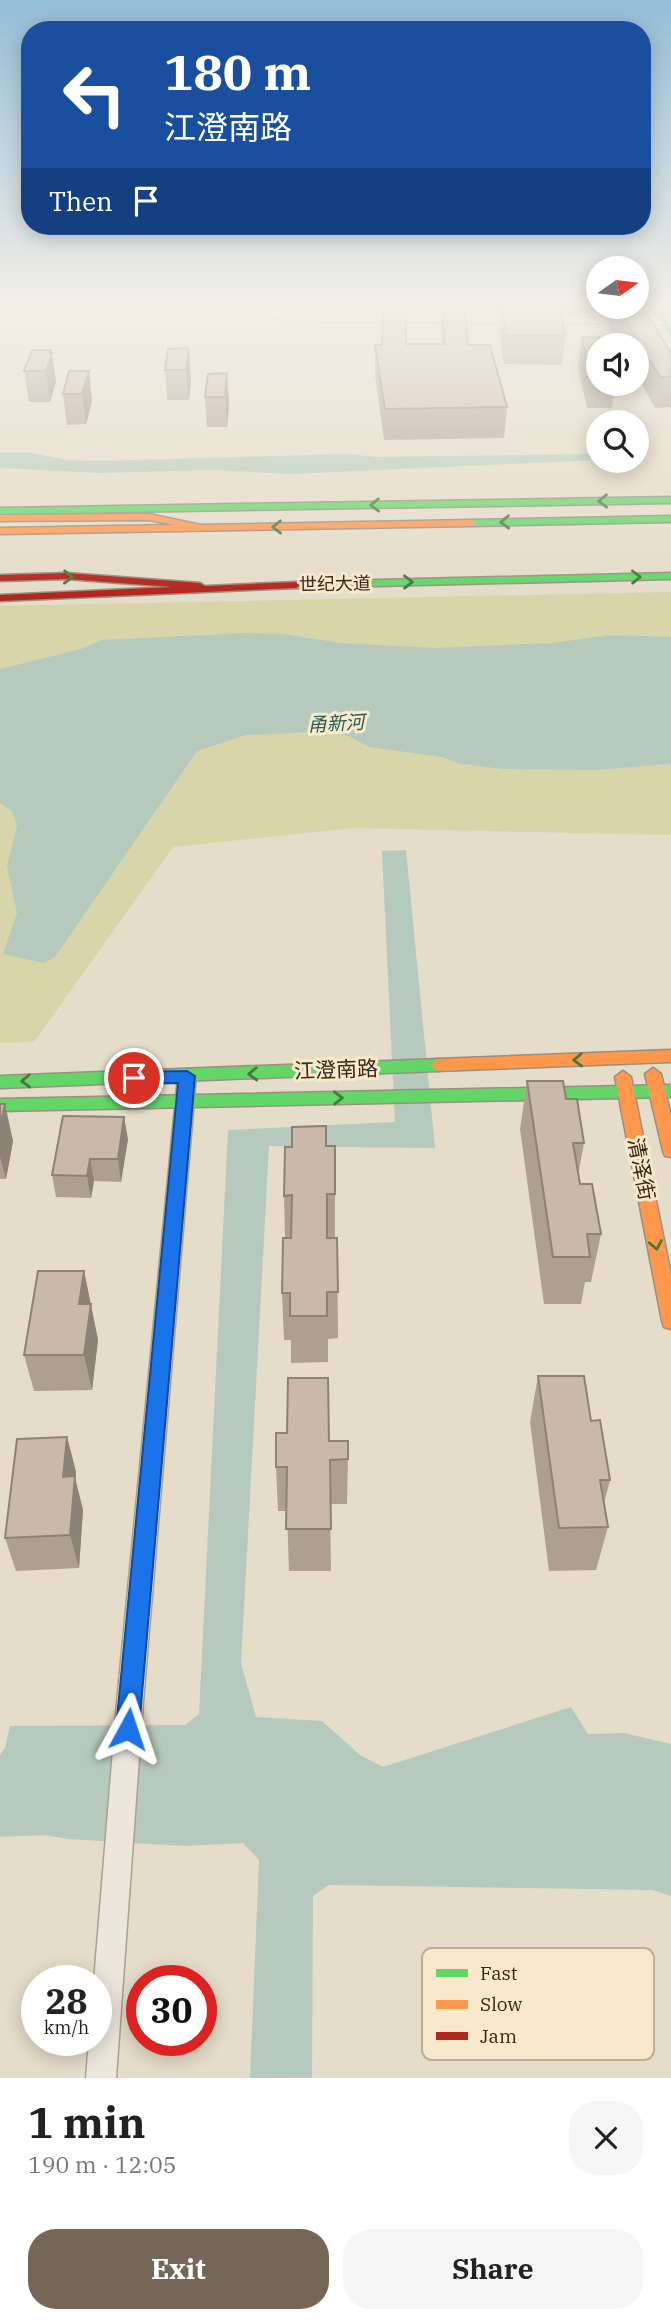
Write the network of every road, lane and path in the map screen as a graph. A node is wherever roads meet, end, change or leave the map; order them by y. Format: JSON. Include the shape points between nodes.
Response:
{"nodes":[{"id":1,"x":671,"y":500,"type":"edge"},
{"id":2,"x":0,"y":511,"type":"edge"},
{"id":3,"x":0,"y":518,"type":"edge"},
{"id":4,"x":671,"y":519,"type":"edge"},
{"id":5,"x":201,"y":528,"type":"junction"},
{"id":6,"x":0,"y":531,"type":"edge"},
{"id":7,"x":671,"y":576,"type":"edge"},
{"id":8,"x":0,"y":578,"type":"edge"},
{"id":9,"x":218,"y":587,"type":"junction"},
{"id":10,"x":0,"y":597,"type":"edge"},
{"id":11,"x":671,"y":1056,"type":"edge"},
{"id":12,"x":649,"y":1057,"type":"junction"},
{"id":13,"x":619,"y":1058,"type":"junction"},
{"id":14,"x":187,"y":1076,"type":"junction"},
{"id":15,"x":0,"y":1082,"type":"edge"},
{"id":16,"x":664,"y":1091,"type":"edge"},
{"id":17,"x":626,"y":1093,"type":"junction"},
{"id":18,"x":186,"y":1101,"type":"junction"},
{"id":19,"x":0,"y":1105,"type":"edge"},
{"id":20,"x":671,"y":1151,"type":"edge"},
{"id":21,"x":671,"y":1321,"type":"edge"},
{"id":22,"x":101,"y":2078,"type":"edge"}],
"edges":[{"from":1,"to":2,"type":"main road","one_way":true},
{"from":3,"to":5,"type":"main road","via":[[149,517]]},
{"from":4,"to":5,"type":"main road","one_way":true},
{"from":5,"to":6,"type":"main road"},
{"from":9,"to":7,"type":"main road","name":"世纪大道","one_way":true},
{"from":8,"to":9,"type":"main road","name":"世纪大道","one_way":true,"via":[[67,576]]},
{"from":9,"to":10,"type":"main road"},
{"from":11,"to":12,"type":"main road","name":"江澄南路"},
{"from":12,"to":13,"type":"main road","name":"江澄南路"},
{"from":12,"to":16,"type":"main road","name":"清泽街"},
{"from":13,"to":14,"type":"main road","name":"江澄南路","one_way":true},
{"from":13,"to":17,"type":"main road","name":"清泽街"},
{"from":14,"to":15,"type":"main road","name":"江澄南路","one_way":true},
{"from":14,"to":18,"type":"street"},
{"from":16,"to":17,"type":"main road","name":"江澄南路"},
{"from":16,"to":20,"type":"main road","name":"清泽街"},
{"from":18,"to":17,"type":"main road","name":"江澄南路","one_way":true},
{"from":17,"to":21,"type":"main road","name":"清泽街","one_way":true},
{"from":18,"to":19,"type":"main road","name":"江澄南路"},
{"from":18,"to":22,"type":"street","via":[[130,1702]]}]}
